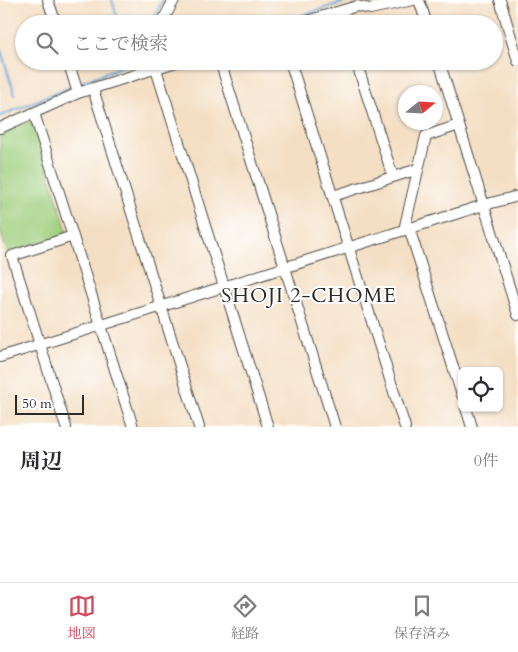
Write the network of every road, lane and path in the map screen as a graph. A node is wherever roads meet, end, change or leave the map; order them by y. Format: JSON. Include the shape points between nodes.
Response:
{"nodes":[{"id":1,"x":48,"y":0,"type":"edge"},
{"id":2,"x":174,"y":0,"type":"edge"},
{"id":3,"x":419,"y":0,"type":"edge"},
{"id":4,"x":500,"y":0,"type":"edge"},
{"id":5,"x":340,"y":10,"type":"junction"},
{"id":6,"x":53,"y":15,"type":"edge"},
{"id":7,"x":166,"y":15,"type":"edge"},
{"id":8,"x":325,"y":15,"type":"edge"},
{"id":9,"x":341,"y":15,"type":"edge"},
{"id":10,"x":424,"y":15,"type":"edge"},
{"id":11,"x":518,"y":62,"type":"edge"},
{"id":12,"x":71,"y":70,"type":"edge"},
{"id":13,"x":143,"y":70,"type":"edge"},
{"id":14,"x":155,"y":70,"type":"edge"},
{"id":15,"x":223,"y":70,"type":"edge"},
{"id":16,"x":293,"y":70,"type":"edge"},
{"id":17,"x":359,"y":70,"type":"edge"},
{"id":18,"x":442,"y":70,"type":"edge"},
{"id":19,"x":93,"y":89,"type":"junction"},
{"id":20,"x":77,"y":91,"type":"junction"},
{"id":21,"x":34,"y":113,"type":"junction"},
{"id":22,"x":459,"y":125,"type":"junction"},
{"id":23,"x":0,"y":128,"type":"edge"},
{"id":24,"x":418,"y":170,"type":"junction"},
{"id":25,"x":393,"y":177,"type":"junction"},
{"id":26,"x":333,"y":196,"type":"junction"},
{"id":27,"x":518,"y":196,"type":"edge"},
{"id":28,"x":484,"y":205,"type":"junction"},
{"id":29,"x":407,"y":229,"type":"junction"},
{"id":30,"x":73,"y":236,"type":"junction"},
{"id":31,"x":349,"y":247,"type":"junction"},
{"id":32,"x":285,"y":267,"type":"junction"},
{"id":33,"x":224,"y":286,"type":"junction"},
{"id":34,"x":161,"y":306,"type":"junction"},
{"id":35,"x":518,"y":314,"type":"edge"},
{"id":36,"x":101,"y":326,"type":"junction"},
{"id":37,"x":40,"y":345,"type":"junction"},
{"id":38,"x":0,"y":358,"type":"edge"},
{"id":39,"x":458,"y":383,"type":"edge"},
{"id":40,"x":467,"y":412,"type":"edge"},
{"id":41,"x":66,"y":427,"type":"edge"},
{"id":42,"x":133,"y":427,"type":"edge"},
{"id":43,"x":199,"y":427,"type":"edge"},
{"id":44,"x":268,"y":427,"type":"edge"},
{"id":45,"x":335,"y":427,"type":"edge"},
{"id":46,"x":405,"y":427,"type":"edge"},
{"id":47,"x":472,"y":427,"type":"edge"}],
"edges":[{"from":1,"to":6,"type":"street"},
{"from":2,"to":7,"type":"street"},
{"from":3,"to":5,"type":"street","via":[[370,10],[357,6]]},
{"from":3,"to":10,"type":"street"},
{"from":4,"to":11,"type":"street"},
{"from":5,"to":8,"type":"street"},
{"from":5,"to":9,"type":"street"},
{"from":12,"to":20,"type":"street"},
{"from":13,"to":19,"type":"street"},
{"from":14,"to":33,"type":"street"},
{"from":15,"to":32,"type":"street"},
{"from":16,"to":26,"type":"street"},
{"from":17,"to":25,"type":"street"},
{"from":18,"to":22,"type":"street"},
{"from":19,"to":20,"type":"street"},
{"from":19,"to":34,"type":"street"},
{"from":20,"to":21,"type":"street"},
{"from":21,"to":23,"type":"street"},
{"from":21,"to":30,"type":"street"},
{"from":22,"to":24,"type":"street","via":[[426,136]]},
{"from":22,"to":28,"type":"street"},
{"from":24,"to":25,"type":"street"},
{"from":24,"to":29,"type":"street"},
{"from":25,"to":26,"type":"street"},
{"from":26,"to":31,"type":"street"},
{"from":27,"to":28,"type":"street"},
{"from":28,"to":29,"type":"street"},
{"from":28,"to":35,"type":"street"},
{"from":29,"to":31,"type":"street"},
{"from":29,"to":39,"type":"street"},
{"from":30,"to":36,"type":"street"},
{"from":30,"to":37,"type":"street","via":[[12,256]]},
{"from":31,"to":32,"type":"street"},
{"from":31,"to":46,"type":"street"},
{"from":32,"to":33,"type":"street"},
{"from":32,"to":45,"type":"street"},
{"from":33,"to":34,"type":"street"},
{"from":33,"to":44,"type":"street"},
{"from":34,"to":36,"type":"street"},
{"from":34,"to":43,"type":"street"},
{"from":36,"to":37,"type":"street"},
{"from":36,"to":42,"type":"street"},
{"from":37,"to":38,"type":"street"},
{"from":37,"to":41,"type":"street"},
{"from":40,"to":47,"type":"street"}]}
